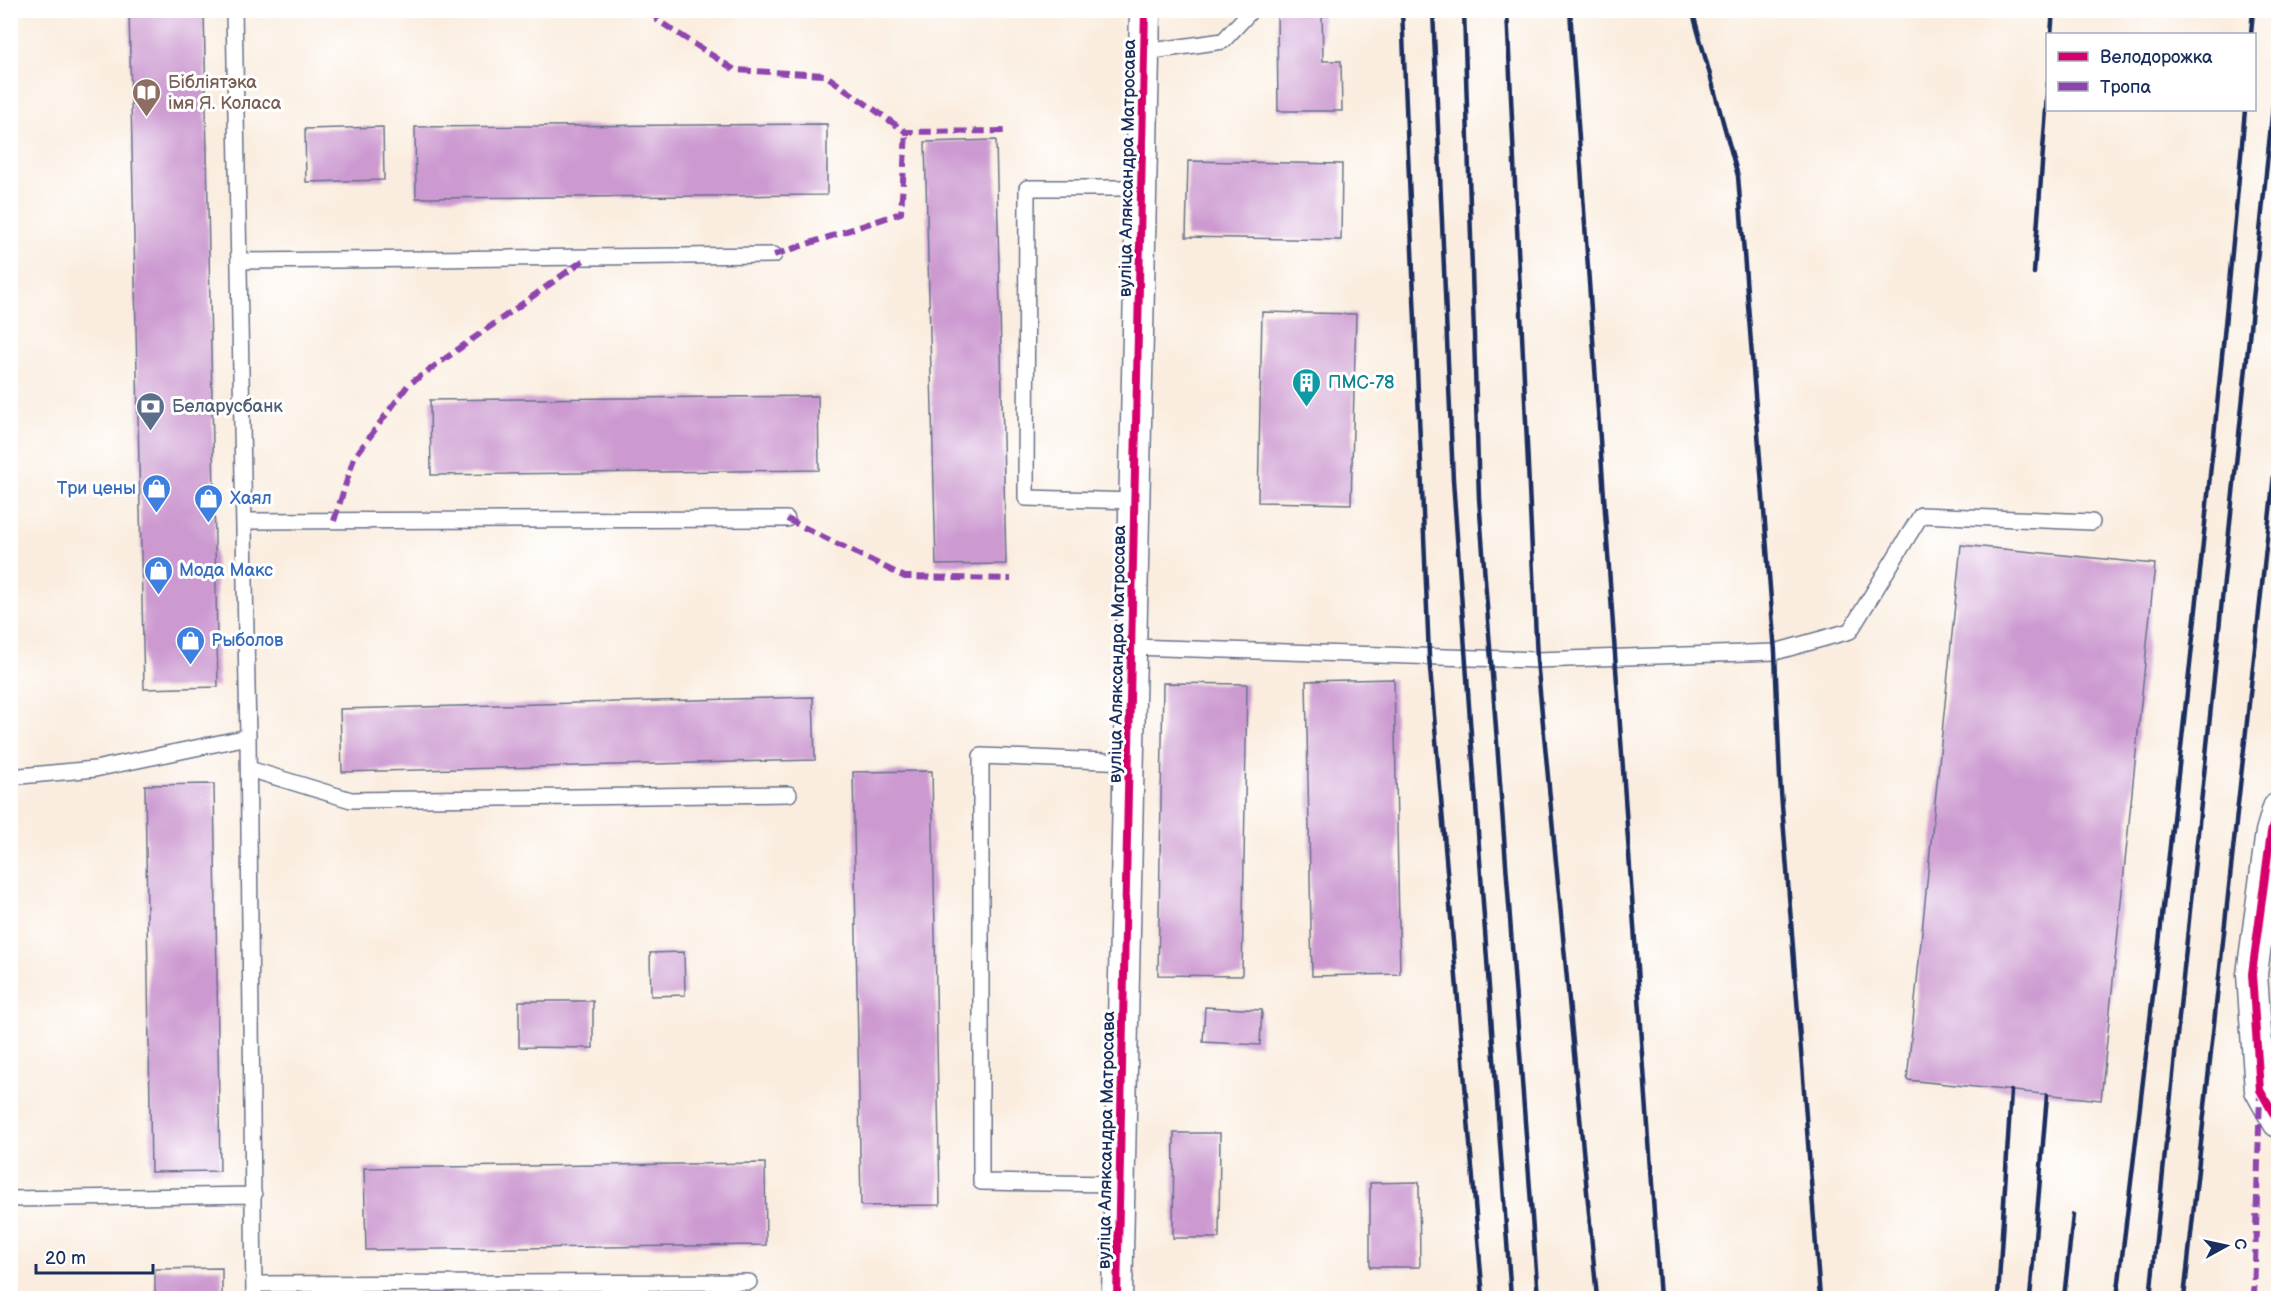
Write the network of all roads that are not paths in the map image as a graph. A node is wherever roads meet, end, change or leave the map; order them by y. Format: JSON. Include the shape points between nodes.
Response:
{"nodes":[{"id":1,"x":234,"y":10,"type":"edge"},
{"id":2,"x":1145,"y":10,"type":"edge"},
{"id":3,"x":1249,"y":10,"type":"edge"},
{"id":4,"x":1145,"y":52,"type":"junction"},
{"id":5,"x":1142,"y":188,"type":"junction"},
{"id":6,"x":774,"y":255,"type":"dead end"},
{"id":7,"x":239,"y":261,"type":"junction"},
{"id":8,"x":1136,"y":501,"type":"junction"},
{"id":9,"x":787,"y":519,"type":"dead end"},
{"id":10,"x":244,"y":521,"type":"junction"},
{"id":11,"x":2092,"y":522,"type":"dead end"},
{"id":12,"x":1132,"y":647,"type":"junction"},
{"id":13,"x":249,"y":737,"type":"junction"},
{"id":14,"x":1130,"y":762,"type":"junction"},
{"id":15,"x":249,"y":769,"type":"junction"},
{"id":16,"x":10,"y":777,"type":"edge"},
{"id":17,"x":789,"y":794,"type":"dead end"},
{"id":18,"x":2278,"y":808,"type":"edge"},
{"id":19,"x":2278,"y":1122,"type":"edge"},
{"id":20,"x":1119,"y":1184,"type":"junction"},
{"id":21,"x":254,"y":1195,"type":"junction"},
{"id":22,"x":10,"y":1199,"type":"edge"},
{"id":23,"x":749,"y":1282,"type":"dead end"},
{"id":24,"x":254,"y":1291,"type":"edge"},
{"id":25,"x":1117,"y":1299,"type":"edge"}],
"edges":[{"from":1,"to":7,"type":"lane"},
{"from":2,"to":4,"type":"street","name":"вуліца Аляксандра Матросава"},
{"from":3,"to":4,"type":"lane","via":[[1223,41]]},
{"from":4,"to":5,"type":"street","name":"вуліца Аляксандра Матросава"},
{"from":5,"to":8,"type":"street","name":"вуліца Аляксандра Матросава"},
{"from":5,"to":8,"type":"lane","via":[[1027,188],[1026,498]]},
{"from":6,"to":7,"type":"lane"},
{"from":7,"to":10,"type":"lane"},
{"from":8,"to":12,"type":"street","name":"вуліца Аляксандра Матросава"},
{"from":9,"to":10,"type":"lane"},
{"from":10,"to":13,"type":"lane"},
{"from":11,"to":12,"type":"lane","via":[[1921,515],[1850,631],[1775,652],[1537,660]]},
{"from":12,"to":14,"type":"street","name":"вуліца Аляксандра Матросава"},
{"from":13,"to":15,"type":"lane"},
{"from":13,"to":16,"type":"lane","via":[[95,769]]},
{"from":14,"to":20,"type":"street","name":"вуліца Аляксандра Матросава"},
{"from":14,"to":20,"type":"lane","via":[[981,756],[981,1182]]},
{"from":15,"to":17,"type":"lane","via":[[351,800]]},
{"from":15,"to":21,"type":"lane"},
{"from":18,"to":19,"type":"street","via":[[2271,832],[2252,974],[2260,1090]]},
{"from":20,"to":25,"type":"street","name":"вуліца Аляксандра Матросава"},
{"from":21,"to":22,"type":"lane"},
{"from":21,"to":24,"type":"lane"},
{"from":23,"to":24,"type":"lane"}]}
